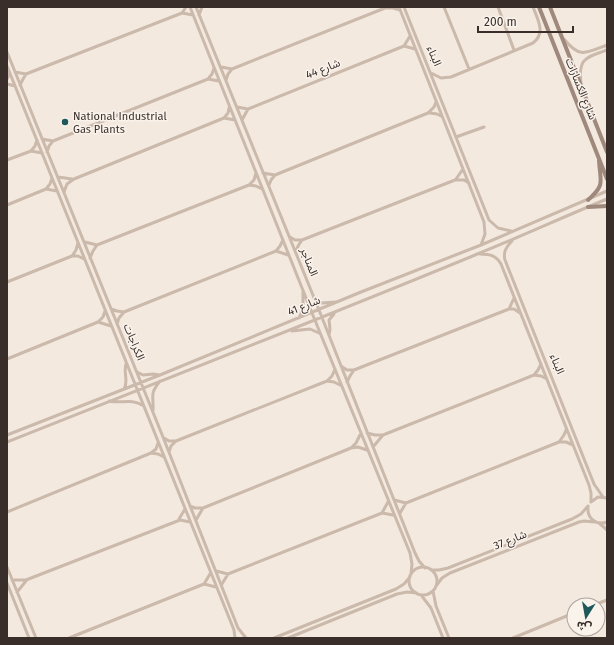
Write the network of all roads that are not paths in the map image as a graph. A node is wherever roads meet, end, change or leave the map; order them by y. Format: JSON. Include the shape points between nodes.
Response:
{"nodes":[{"id":1,"x":186,"y":7,"type":"edge"},
{"id":2,"x":190,"y":7,"type":"edge"},
{"id":3,"x":196,"y":7,"type":"edge"},
{"id":4,"x":202,"y":7,"type":"edge"},
{"id":5,"x":444,"y":7,"type":"edge"},
{"id":6,"x":498,"y":7,"type":"edge"},
{"id":7,"x":533,"y":7,"type":"edge"},
{"id":8,"x":539,"y":7,"type":"edge"},
{"id":9,"x":550,"y":7,"type":"edge"},
{"id":10,"x":387,"y":8,"type":"edge"},
{"id":11,"x":405,"y":8,"type":"edge"},
{"id":12,"x":400,"y":9,"type":"edge"},
{"id":13,"x":182,"y":13,"type":"junction"},
{"id":14,"x":199,"y":14,"type":"junction"},
{"id":15,"x":193,"y":15,"type":"junction"},
{"id":16,"x":410,"y":36,"type":"junction"},
{"id":17,"x":561,"y":37,"type":"junction"},
{"id":18,"x":607,"y":45,"type":"edge"},
{"id":19,"x":404,"y":46,"type":"junction"},
{"id":20,"x":415,"y":49,"type":"junction"},
{"id":21,"x":514,"y":50,"type":"junction"},
{"id":22,"x":607,"y":50,"type":"edge"},
{"id":23,"x":7,"y":52,"type":"edge"},
{"id":24,"x":7,"y":66,"type":"edge"},
{"id":25,"x":221,"y":67,"type":"junction"},
{"id":26,"x":214,"y":68,"type":"junction"},
{"id":27,"x":232,"y":69,"type":"junction"},
{"id":28,"x":469,"y":69,"type":"junction"},
{"id":29,"x":10,"y":72,"type":"junction"},
{"id":30,"x":15,"y":72,"type":"junction"},
{"id":31,"x":26,"y":74,"type":"junction"},
{"id":32,"x":431,"y":74,"type":"junction"},
{"id":33,"x":7,"y":79,"type":"edge"},
{"id":34,"x":208,"y":79,"type":"junction"},
{"id":35,"x":226,"y":80,"type":"junction"},
{"id":36,"x":219,"y":82,"type":"junction"},
{"id":37,"x":7,"y":84,"type":"edge"},
{"id":38,"x":20,"y":85,"type":"junction"},
{"id":39,"x":15,"y":86,"type":"junction"},
{"id":40,"x":582,"y":88,"type":"junction"},
{"id":41,"x":436,"y":102,"type":"junction"},
{"id":42,"x":230,"y":107,"type":"junction"},
{"id":43,"x":237,"y":107,"type":"junction"},
{"id":44,"x":248,"y":109,"type":"junction"},
{"id":45,"x":428,"y":113,"type":"junction"},
{"id":46,"x":442,"y":116,"type":"junction"},
{"id":47,"x":224,"y":118,"type":"junction"},
{"id":48,"x":242,"y":120,"type":"junction"},
{"id":49,"x":235,"y":121,"type":"junction"},
{"id":50,"x":484,"y":127,"type":"dead end"},
{"id":51,"x":456,"y":137,"type":"junction"},
{"id":52,"x":42,"y":139,"type":"junction"},
{"id":53,"x":37,"y":140,"type":"junction"},
{"id":54,"x":53,"y":141,"type":"junction"},
{"id":55,"x":31,"y":151,"type":"junction"},
{"id":56,"x":47,"y":152,"type":"junction"},
{"id":57,"x":607,"y":152,"type":"edge"},
{"id":58,"x":42,"y":153,"type":"junction"},
{"id":59,"x":598,"y":156,"type":"junction"},
{"id":60,"x":7,"y":160,"type":"edge"},
{"id":61,"x":463,"y":169,"type":"junction"},
{"id":62,"x":256,"y":173,"type":"junction"},
{"id":63,"x":263,"y":173,"type":"junction"},
{"id":64,"x":274,"y":175,"type":"junction"},
{"id":65,"x":58,"y":177,"type":"junction"},
{"id":66,"x":52,"y":178,"type":"junction"},
{"id":67,"x":74,"y":179,"type":"junction"},
{"id":68,"x":607,"y":179,"type":"edge"},
{"id":69,"x":455,"y":180,"type":"junction"},
{"id":70,"x":469,"y":183,"type":"junction"},
{"id":71,"x":249,"y":185,"type":"junction"},
{"id":72,"x":269,"y":186,"type":"junction"},
{"id":73,"x":46,"y":189,"type":"junction"},
{"id":74,"x":262,"y":189,"type":"junction"},
{"id":75,"x":57,"y":191,"type":"junction"},
{"id":76,"x":607,"y":191,"type":"edge"},
{"id":77,"x":64,"y":192,"type":"junction"},
{"id":78,"x":607,"y":199,"type":"edge"},
{"id":79,"x":588,"y":200,"type":"junction"},
{"id":80,"x":7,"y":205,"type":"edge"},
{"id":81,"x":607,"y":206,"type":"edge"},
{"id":82,"x":588,"y":207,"type":"junction"},
{"id":83,"x":513,"y":231,"type":"junction"},
{"id":84,"x":289,"y":237,"type":"junction"},
{"id":85,"x":514,"y":238,"type":"junction"},
{"id":86,"x":283,"y":240,"type":"junction"},
{"id":87,"x":302,"y":240,"type":"junction"},
{"id":88,"x":84,"y":242,"type":"junction"},
{"id":89,"x":78,"y":243,"type":"junction"},
{"id":90,"x":482,"y":245,"type":"junction"},
{"id":91,"x":97,"y":246,"type":"junction"},
{"id":92,"x":276,"y":251,"type":"junction"},
{"id":93,"x":296,"y":252,"type":"junction"},
{"id":94,"x":478,"y":254,"type":"junction"},
{"id":95,"x":288,"y":255,"type":"junction"},
{"id":96,"x":72,"y":256,"type":"junction"},
{"id":97,"x":90,"y":258,"type":"junction"},
{"id":98,"x":84,"y":259,"type":"junction"},
{"id":99,"x":7,"y":282,"type":"edge"},
{"id":100,"x":303,"y":291,"type":"junction"},
{"id":101,"x":514,"y":297,"type":"junction"},
{"id":102,"x":314,"y":298,"type":"junction"},
{"id":103,"x":338,"y":302,"type":"junction"},
{"id":104,"x":111,"y":309,"type":"junction"},
{"id":105,"x":509,"y":309,"type":"junction"},
{"id":106,"x":105,"y":310,"type":"junction"},
{"id":107,"x":319,"y":310,"type":"junction"},
{"id":108,"x":124,"y":312,"type":"junction"},
{"id":109,"x":336,"y":312,"type":"junction"},
{"id":110,"x":312,"y":313,"type":"junction"},
{"id":111,"x":520,"y":313,"type":"junction"},
{"id":112,"x":298,"y":318,"type":"junction"},
{"id":113,"x":322,"y":318,"type":"junction"},
{"id":114,"x":315,"y":320,"type":"junction"},
{"id":115,"x":98,"y":322,"type":"junction"},
{"id":116,"x":117,"y":324,"type":"junction"},
{"id":117,"x":111,"y":326,"type":"junction"},
{"id":118,"x":290,"y":330,"type":"junction"},
{"id":119,"x":320,"y":333,"type":"junction"},
{"id":120,"x":329,"y":335,"type":"junction"},
{"id":121,"x":7,"y":359,"type":"edge"},
{"id":122,"x":126,"y":364,"type":"junction"},
{"id":123,"x":541,"y":364,"type":"junction"},
{"id":124,"x":341,"y":366,"type":"junction"},
{"id":125,"x":334,"y":369,"type":"junction"},
{"id":126,"x":354,"y":370,"type":"junction"},
{"id":127,"x":136,"y":371,"type":"junction"},
{"id":128,"x":160,"y":375,"type":"junction"},
{"id":129,"x":534,"y":375,"type":"junction"},
{"id":130,"x":547,"y":379,"type":"junction"},
{"id":131,"x":161,"y":380,"type":"junction"},
{"id":132,"x":327,"y":381,"type":"junction"},
{"id":133,"x":141,"y":382,"type":"junction"},
{"id":134,"x":347,"y":382,"type":"junction"},
{"id":135,"x":135,"y":385,"type":"junction"},
{"id":136,"x":341,"y":386,"type":"junction"},
{"id":137,"x":143,"y":387,"type":"junction"},
{"id":138,"x":123,"y":389,"type":"junction"},
{"id":139,"x":137,"y":390,"type":"junction"},
{"id":140,"x":109,"y":401,"type":"junction"},
{"id":141,"x":143,"y":406,"type":"junction"},
{"id":142,"x":153,"y":412,"type":"junction"},
{"id":143,"x":566,"y":428,"type":"junction"},
{"id":144,"x":367,"y":432,"type":"junction"},
{"id":145,"x":361,"y":434,"type":"junction"},
{"id":146,"x":7,"y":435,"type":"edge"},
{"id":147,"x":383,"y":435,"type":"junction"},
{"id":148,"x":163,"y":437,"type":"junction"},
{"id":149,"x":176,"y":441,"type":"junction"},
{"id":150,"x":7,"y":442,"type":"edge"},
{"id":151,"x":560,"y":442,"type":"junction"},
{"id":152,"x":158,"y":443,"type":"junction"},
{"id":153,"x":573,"y":445,"type":"junction"},
{"id":154,"x":373,"y":447,"type":"junction"},
{"id":155,"x":352,"y":448,"type":"junction"},
{"id":156,"x":367,"y":450,"type":"junction"},
{"id":157,"x":169,"y":452,"type":"junction"},
{"id":158,"x":151,"y":453,"type":"junction"},
{"id":159,"x":164,"y":457,"type":"junction"},
{"id":160,"x":603,"y":497,"type":"junction"},
{"id":161,"x":607,"y":498,"type":"edge"},
{"id":162,"x":394,"y":500,"type":"junction"},
{"id":163,"x":388,"y":501,"type":"junction"},
{"id":164,"x":591,"y":502,"type":"junction"},
{"id":165,"x":406,"y":503,"type":"junction"},
{"id":166,"x":190,"y":506,"type":"junction"},
{"id":167,"x":588,"y":506,"type":"junction"},
{"id":168,"x":203,"y":508,"type":"junction"},
{"id":169,"x":185,"y":509,"type":"junction"},
{"id":170,"x":7,"y":512,"type":"edge"},
{"id":171,"x":382,"y":513,"type":"junction"},
{"id":172,"x":399,"y":514,"type":"junction"},
{"id":173,"x":394,"y":515,"type":"junction"},
{"id":174,"x":180,"y":520,"type":"junction"},
{"id":175,"x":196,"y":520,"type":"junction"},
{"id":176,"x":190,"y":522,"type":"junction"},
{"id":177,"x":595,"y":522,"type":"junction"},
{"id":178,"x":607,"y":522,"type":"edge"},
{"id":179,"x":599,"y":523,"type":"junction"},
{"id":180,"x":607,"y":530,"type":"edge"},
{"id":181,"x":7,"y":567,"type":"edge"},
{"id":182,"x":426,"y":568,"type":"junction"},
{"id":183,"x":431,"y":570,"type":"junction"},
{"id":184,"x":216,"y":571,"type":"junction"},
{"id":185,"x":210,"y":573,"type":"junction"},
{"id":186,"x":228,"y":574,"type":"junction"},
{"id":187,"x":411,"y":576,"type":"junction"},
{"id":188,"x":12,"y":580,"type":"junction"},
{"id":189,"x":26,"y":580,"type":"junction"},
{"id":190,"x":7,"y":583,"type":"edge"},
{"id":191,"x":204,"y":584,"type":"junction"},
{"id":192,"x":221,"y":585,"type":"junction"},
{"id":193,"x":436,"y":586,"type":"junction"},
{"id":194,"x":216,"y":587,"type":"junction"},
{"id":195,"x":433,"y":590,"type":"junction"},
{"id":196,"x":7,"y":592,"type":"edge"},
{"id":197,"x":17,"y":592,"type":"junction"},
{"id":198,"x":11,"y":593,"type":"junction"},
{"id":199,"x":416,"y":593,"type":"junction"},
{"id":200,"x":421,"y":594,"type":"junction"},
{"id":201,"x":566,"y":616,"type":"edge"},
{"id":202,"x":29,"y":638,"type":"edge"},
{"id":203,"x":36,"y":638,"type":"edge"},
{"id":204,"x":69,"y":638,"type":"edge"},
{"id":205,"x":235,"y":638,"type":"edge"},
{"id":206,"x":246,"y":638,"type":"edge"},
{"id":207,"x":274,"y":638,"type":"edge"},
{"id":208,"x":288,"y":638,"type":"edge"},
{"id":209,"x":443,"y":638,"type":"edge"},
{"id":210,"x":449,"y":638,"type":"edge"},
{"id":211,"x":513,"y":638,"type":"edge"}],
"edges":[{"from":1,"to":13,"type":"street"},
{"from":2,"to":15,"type":"street","name":"المناجر"},
{"from":3,"to":14,"type":"street","name":"المناجر"},
{"from":4,"to":14,"type":"street"},
{"from":5,"to":28,"type":"street"},
{"from":6,"to":21,"type":"street"},
{"from":7,"to":21,"type":"street","via":[[541,29],[539,37],[533,43]]},
{"from":8,"to":59,"type":"street","name":"شارع الكسارات"},
{"from":9,"to":17,"type":"street","name":"شارع الكسارات"},
{"from":10,"to":12,"type":"street"},
{"from":10,"to":27,"type":"street"},
{"from":11,"to":32,"type":"street","name":"البناء"},
{"from":12,"to":16,"type":"street","name":"البناء"},
{"from":13,"to":15,"type":"street"},
{"from":13,"to":31,"type":"street"},
{"from":14,"to":25,"type":"street","name":"المناجر"},
{"from":15,"to":26,"type":"street","name":"المناجر"},
{"from":16,"to":19,"type":"street"},
{"from":16,"to":20,"type":"street","name":"البناء"},
{"from":17,"to":18,"type":"street","via":[[572,49],[579,52],[587,53]]},
{"from":17,"to":40,"type":"street","name":"شارع الكسارات"},
{"from":19,"to":20,"type":"street"},
{"from":19,"to":44,"type":"street","name":"شارع 44"},
{"from":20,"to":41,"type":"street","name":"البناء"},
{"from":21,"to":28,"type":"street"},
{"from":22,"to":40,"type":"street","via":[[588,58],[582,64]]},
{"from":23,"to":30,"type":"street","name":"الكراجات"},
{"from":24,"to":29,"type":"street","name":"الكراجات"},
{"from":25,"to":27,"type":"street"},
{"from":25,"to":35,"type":"street","name":"المناجر"},
{"from":26,"to":34,"type":"street"},
{"from":26,"to":36,"type":"street","name":"المناجر"},
{"from":27,"to":35,"type":"street"},
{"from":28,"to":32,"type":"street","via":[[446,78]]},
{"from":29,"to":33,"type":"street"},
{"from":29,"to":39,"type":"street","name":"الكراجات"},
{"from":30,"to":31,"type":"street"},
{"from":30,"to":38,"type":"street","name":"الكراجات"},
{"from":31,"to":38,"type":"street"},
{"from":32,"to":51,"type":"street","name":"البناء"},
{"from":34,"to":36,"type":"street"},
{"from":34,"to":54,"type":"street"},
{"from":35,"to":43,"type":"street","name":"المناجر"},
{"from":36,"to":42,"type":"street","name":"المناجر"},
{"from":37,"to":39,"type":"street"},
{"from":38,"to":52,"type":"street","name":"الكراجات"},
{"from":39,"to":53,"type":"street","name":"الكراجات"},
{"from":40,"to":57,"type":"street","name":"شارع الكسارات"},
{"from":41,"to":45,"type":"street"},
{"from":41,"to":46,"type":"street","name":"البناء"},
{"from":42,"to":47,"type":"street"},
{"from":42,"to":49,"type":"street","name":"المناجر"},
{"from":43,"to":44,"type":"street"},
{"from":43,"to":48,"type":"street","name":"المناجر"},
{"from":44,"to":48,"type":"street"},
{"from":45,"to":46,"type":"street"},
{"from":45,"to":64,"type":"street"},
{"from":46,"to":61,"type":"street","name":"البناء"},
{"from":47,"to":49,"type":"street"},
{"from":47,"to":67,"type":"street"},
{"from":48,"to":63,"type":"street","name":"المناجر"},
{"from":49,"to":62,"type":"street","name":"المناجر"},
{"from":50,"to":51,"type":"street"},
{"from":51,"to":83,"type":"street","name":"البناء","via":[[489,220],[498,228]]},
{"from":52,"to":54,"type":"street"},
{"from":52,"to":56,"type":"street","name":"الكراجات"},
{"from":53,"to":55,"type":"street"},
{"from":53,"to":58,"type":"street","name":"الكراجات"},
{"from":54,"to":56,"type":"street"},
{"from":55,"to":58,"type":"street"},
{"from":55,"to":60,"type":"street"},
{"from":56,"to":65,"type":"street","name":"الكراجات"},
{"from":58,"to":66,"type":"street","name":"الكراجات"},
{"from":59,"to":68,"type":"street","name":"شارع الكسارات"},
{"from":59,"to":79,"type":"street","via":[[601,184]]},
{"from":61,"to":69,"type":"street"},
{"from":61,"to":70,"type":"street","name":"البناء"},
{"from":62,"to":71,"type":"street"},
{"from":62,"to":74,"type":"street","name":"المناجر"},
{"from":63,"to":64,"type":"street"},
{"from":63,"to":72,"type":"street","name":"المناجر"},
{"from":64,"to":72,"type":"street"},
{"from":65,"to":67,"type":"street"},
{"from":65,"to":77,"type":"street","name":"الكراجات"},
{"from":66,"to":73,"type":"street"},
{"from":66,"to":75,"type":"street","name":"الكراجات"},
{"from":67,"to":77,"type":"street","via":[[67,184]]},
{"from":69,"to":70,"type":"street","via":[[461,179]]},
{"from":69,"to":87,"type":"street"},
{"from":70,"to":90,"type":"street","name":"البناء","via":[[485,225]]},
{"from":71,"to":74,"type":"street"},
{"from":71,"to":91,"type":"street"},
{"from":72,"to":84,"type":"street","name":"المناجر"},
{"from":73,"to":75,"type":"street"},
{"from":73,"to":80,"type":"street"},
{"from":74,"to":86,"type":"street","name":"المناجر"},
{"from":75,"to":89,"type":"street","name":"الكراجات"},
{"from":76,"to":79,"type":"street","name":"شارع 41"},
{"from":77,"to":88,"type":"street","name":"الكراجات"},
{"from":78,"to":82,"type":"street","name":"شارع 41"},
{"from":79,"to":83,"type":"street","name":"شارع 41"},
{"from":81,"to":82,"type":"street"},
{"from":82,"to":85,"type":"street","name":"شارع 41"},
{"from":83,"to":90,"type":"street","name":"شارع 41"},
{"from":84,"to":87,"type":"street"},
{"from":84,"to":93,"type":"street","name":"المناجر"},
{"from":85,"to":94,"type":"street","name":"شارع 41"},
{"from":85,"to":160,"type":"street","name":"البناء","via":[[506,248],[505,260],[594,484]]},
{"from":86,"to":92,"type":"street"},
{"from":86,"to":95,"type":"street","name":"المناجر"},
{"from":87,"to":93,"type":"street"},
{"from":88,"to":91,"type":"street"},
{"from":88,"to":97,"type":"street","name":"الكراجات"},
{"from":89,"to":96,"type":"street"},
{"from":89,"to":98,"type":"street","name":"الكراجات"},
{"from":90,"to":103,"type":"street","name":"شارع 41"},
{"from":91,"to":97,"type":"street"},
{"from":92,"to":95,"type":"street"},
{"from":92,"to":108,"type":"street"},
{"from":93,"to":102,"type":"street","name":"المناجر"},
{"from":94,"to":101,"type":"street","name":"البناء","via":[[489,254],[498,260]]},
{"from":94,"to":109,"type":"street","name":"شارع 41"},
{"from":95,"to":100,"type":"street","name":"المناجر"},
{"from":96,"to":98,"type":"street"},
{"from":96,"to":99,"type":"street"},
{"from":97,"to":104,"type":"street","name":"الكراجات"},
{"from":98,"to":106,"type":"street","name":"الكراجات"},
{"from":100,"to":110,"type":"street","name":"المناجر"},
{"from":100,"to":112,"type":"street","name":"المناجر","via":[[303,310]]},
{"from":101,"to":105,"type":"street"},
{"from":101,"to":111,"type":"street","name":"البناء"},
{"from":102,"to":103,"type":"street","via":[[322,303]]},
{"from":102,"to":107,"type":"street","name":"المناجر"},
{"from":103,"to":107,"type":"street","name":"شارع 41"},
{"from":104,"to":108,"type":"street"},
{"from":104,"to":116,"type":"street","name":"الكراجات"},
{"from":105,"to":111,"type":"street"},
{"from":105,"to":126,"type":"street"},
{"from":106,"to":115,"type":"street"},
{"from":106,"to":117,"type":"street","name":"الكراجات"},
{"from":107,"to":110,"type":"street","name":"شارع 41"},
{"from":107,"to":113,"type":"street","name":"المناجر"},
{"from":108,"to":116,"type":"street"},
{"from":109,"to":113,"type":"street","name":"شارع 41"},
{"from":109,"to":120,"type":"street","via":[[329,320]]},
{"from":110,"to":112,"type":"street","name":"شارع 41"},
{"from":110,"to":114,"type":"street","name":"المناجر"},
{"from":111,"to":123,"type":"street","name":"البناء"},
{"from":112,"to":128,"type":"street","name":"شارع 41"},
{"from":113,"to":114,"type":"street","name":"شارع 41"},
{"from":113,"to":120,"type":"street","name":"المناجر"},
{"from":114,"to":118,"type":"street","name":"شارع 41"},
{"from":114,"to":119,"type":"street","name":"المناجر"},
{"from":115,"to":117,"type":"street"},
{"from":115,"to":121,"type":"street"},
{"from":116,"to":127,"type":"street","name":"الكراجات"},
{"from":117,"to":122,"type":"street","name":"الكراجات"},
{"from":118,"to":119,"type":"street","via":[[310,329]]},
{"from":118,"to":131,"type":"street","name":"شارع 41"},
{"from":119,"to":125,"type":"street","name":"المناجر"},
{"from":120,"to":124,"type":"street","name":"المناجر"},
{"from":122,"to":135,"type":"street","name":"الكراجات"},
{"from":122,"to":138,"type":"street","via":[[126,383]]},
{"from":123,"to":129,"type":"street"},
{"from":123,"to":130,"type":"street","name":"البناء"},
{"from":124,"to":126,"type":"street","via":[[347,370]]},
{"from":124,"to":134,"type":"street","name":"المناجر"},
{"from":125,"to":132,"type":"street"},
{"from":125,"to":136,"type":"street","name":"المناجر"},
{"from":126,"to":134,"type":"street"},
{"from":127,"to":128,"type":"street","via":[[143,376]]},
{"from":127,"to":133,"type":"street","name":"الكراجات"},
{"from":128,"to":133,"type":"street","name":"شارع 41"},
{"from":129,"to":130,"type":"street"},
{"from":129,"to":147,"type":"street"},
{"from":130,"to":143,"type":"street","name":"البناء"},
{"from":131,"to":137,"type":"street","name":"شارع 41"},
{"from":131,"to":142,"type":"street","via":[[152,394]]},
{"from":132,"to":136,"type":"street"},
{"from":132,"to":149,"type":"street"},
{"from":133,"to":135,"type":"street","name":"شارع 41"},
{"from":133,"to":137,"type":"street","name":"الكراجات"},
{"from":134,"to":144,"type":"street","name":"المناجر"},
{"from":135,"to":138,"type":"street","name":"شارع 41"},
{"from":135,"to":139,"type":"street","name":"الكراجات"},
{"from":136,"to":145,"type":"street","name":"المناجر"},
{"from":137,"to":139,"type":"street","name":"شارع 41"},
{"from":137,"to":142,"type":"street","name":"الكراجات"},
{"from":138,"to":146,"type":"street","name":"شارع 41"},
{"from":139,"to":140,"type":"street","name":"شارع 41"},
{"from":139,"to":141,"type":"street","name":"الكراجات"},
{"from":140,"to":141,"type":"street","via":[[132,401]]},
{"from":140,"to":150,"type":"street","name":"شارع 41"},
{"from":141,"to":152,"type":"street","name":"الكراجات"},
{"from":142,"to":148,"type":"street","name":"الكراجات"},
{"from":143,"to":151,"type":"street"},
{"from":143,"to":153,"type":"street","name":"البناء"},
{"from":144,"to":147,"type":"street"},
{"from":144,"to":154,"type":"street","name":"المناجر"},
{"from":145,"to":155,"type":"street"},
{"from":145,"to":156,"type":"street","name":"المناجر"},
{"from":147,"to":154,"type":"street"},
{"from":148,"to":149,"type":"street"},
{"from":148,"to":157,"type":"street","name":"الكراجات"},
{"from":149,"to":157,"type":"street"},
{"from":151,"to":153,"type":"street"},
{"from":151,"to":165,"type":"street"},
{"from":152,"to":158,"type":"street"},
{"from":152,"to":159,"type":"street","name":"الكراجات"},
{"from":153,"to":164,"type":"street","name":"البناء","via":[[589,485]]},
{"from":154,"to":162,"type":"street","name":"المناجر"},
{"from":155,"to":156,"type":"street"},
{"from":155,"to":168,"type":"street"},
{"from":156,"to":163,"type":"street","name":"المناجر"},
{"from":157,"to":166,"type":"street","name":"الكراجات"},
{"from":158,"to":159,"type":"street"},
{"from":158,"to":170,"type":"street"},
{"from":159,"to":169,"type":"street","name":"الكراجات"},
{"from":160,"to":161,"type":"street"},
{"from":160,"to":164,"type":"street","via":[[595,498]]},
{"from":162,"to":165,"type":"street"},
{"from":162,"to":172,"type":"street","name":"المناجر"},
{"from":163,"to":171,"type":"street"},
{"from":163,"to":173,"type":"street","name":"المناجر"},
{"from":164,"to":167,"type":"street","name":"شارع 37"},
{"from":165,"to":172,"type":"street"},
{"from":166,"to":168,"type":"street"},
{"from":166,"to":175,"type":"street","name":"الكراجات"},
{"from":167,"to":177,"type":"street","via":[[588,514]]},
{"from":167,"to":183,"type":"street","name":"شارع 37","via":[[572,519],[448,568]]},
{"from":168,"to":175,"type":"street"},
{"from":169,"to":174,"type":"street"},
{"from":169,"to":176,"type":"street","name":"الكراجات"},
{"from":171,"to":173,"type":"street"},
{"from":171,"to":186,"type":"street"},
{"from":172,"to":182,"type":"street","name":"المناجر","via":[[414,553]]},
{"from":173,"to":187,"type":"street","name":"المناجر","via":[[411,558]]},
{"from":174,"to":176,"type":"street"},
{"from":174,"to":189,"type":"street"},
{"from":175,"to":184,"type":"street","name":"الكراجات"},
{"from":176,"to":185,"type":"street","name":"الكراجات"},
{"from":177,"to":179,"type":"street","name":"شارع 37"},
{"from":177,"to":193,"type":"street","name":"شارع 37","via":[[579,522],[450,573]]},
{"from":178,"to":179,"type":"street"},
{"from":179,"to":180,"type":"street"},
{"from":181,"to":188,"type":"street"},
{"from":182,"to":183,"type":"street"},
{"from":182,"to":187,"type":"street","via":[[417,569]]},
{"from":183,"to":193,"type":"street","via":[[437,578]]},
{"from":184,"to":186,"type":"street"},
{"from":184,"to":192,"type":"street","name":"الكراجات"},
{"from":185,"to":191,"type":"street"},
{"from":185,"to":194,"type":"street","name":"الكراجات"},
{"from":186,"to":192,"type":"street"},
{"from":187,"to":199,"type":"street","via":[[411,587]]},
{"from":187,"to":207,"type":"street","via":[[396,589]]},
{"from":188,"to":189,"type":"street"},
{"from":188,"to":197,"type":"street"},
{"from":189,"to":197,"type":"street"},
{"from":190,"to":198,"type":"street"},
{"from":191,"to":194,"type":"street"},
{"from":191,"to":204,"type":"street"},
{"from":192,"to":206,"type":"street","name":"الكراجات","via":[[238,628]]},
{"from":193,"to":195,"type":"street"},
{"from":194,"to":205,"type":"street","name":"الكراجات"},
{"from":195,"to":200,"type":"street"},
{"from":195,"to":210,"type":"street","via":[[434,601]]},
{"from":196,"to":198,"type":"street"},
{"from":197,"to":203,"type":"street"},
{"from":198,"to":202,"type":"street"},
{"from":199,"to":200,"type":"street"},
{"from":199,"to":208,"type":"street","via":[[397,594]]},
{"from":200,"to":209,"type":"street","via":[[431,608]]},
{"from":201,"to":211,"type":"street"}]}
